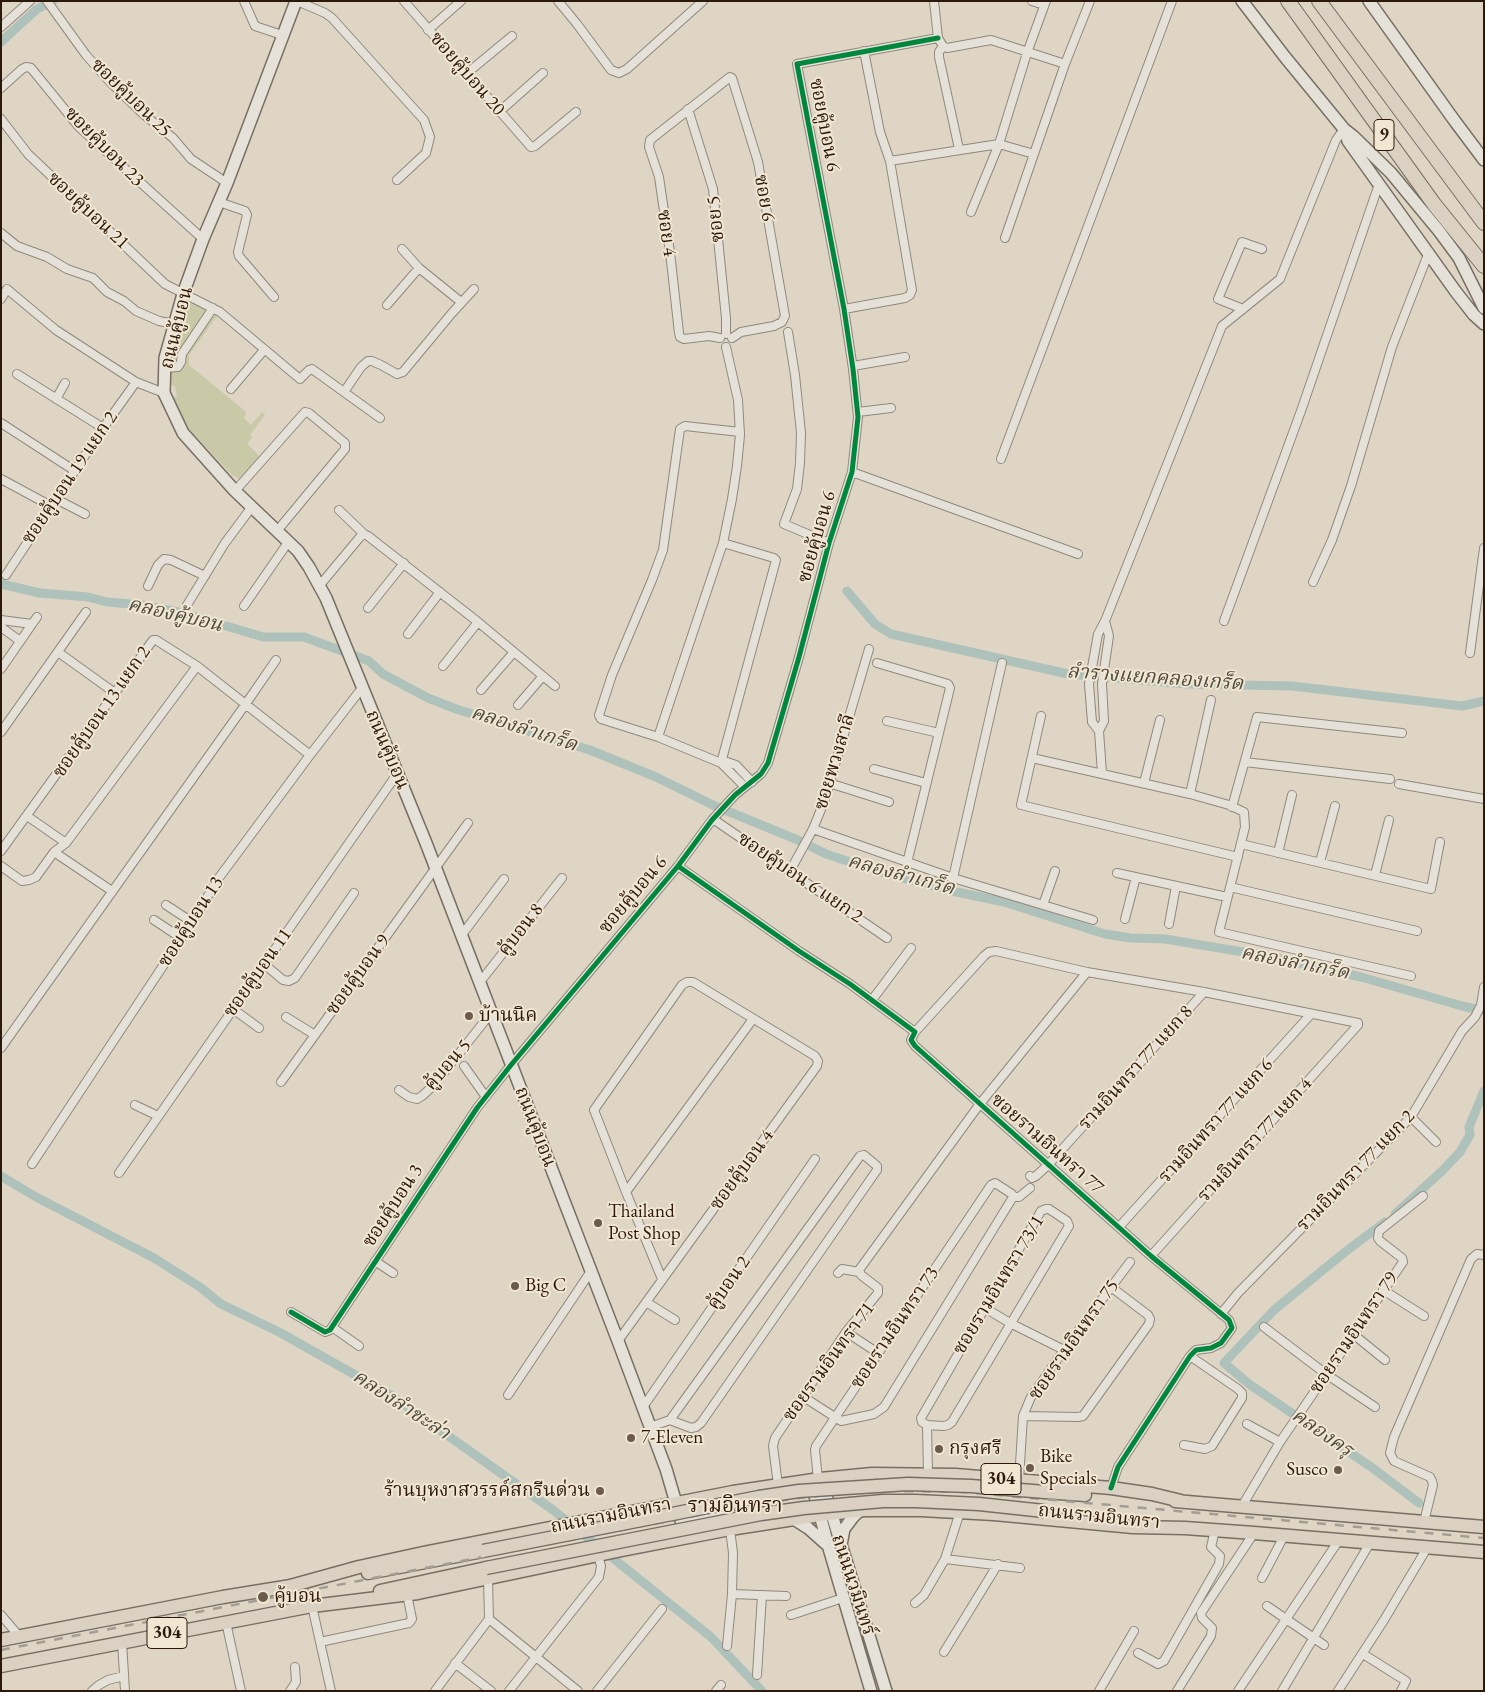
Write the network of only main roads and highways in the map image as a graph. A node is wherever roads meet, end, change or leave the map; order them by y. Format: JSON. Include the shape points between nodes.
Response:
{"nodes":[{"id":1,"x":296,"y":1,"type":"edge"},
{"id":2,"x":1242,"y":1,"type":"edge"},
{"id":3,"x":1288,"y":1,"type":"edge"},
{"id":4,"x":1319,"y":1,"type":"edge"},
{"id":5,"x":1369,"y":1,"type":"edge"},
{"id":6,"x":1344,"y":129,"type":"junction"},
{"id":7,"x":1484,"y":160,"type":"edge"},
{"id":8,"x":1484,"y":223,"type":"edge"},
{"id":9,"x":1459,"y":258,"type":"junction"},
{"id":10,"x":1484,"y":266,"type":"edge"},
{"id":11,"x":1440,"y":269,"type":"junction"},
{"id":12,"x":1484,"y":308,"type":"edge"},
{"id":13,"x":1484,"y":324,"type":"edge"},
{"id":14,"x":872,"y":1474,"type":"junction"},
{"id":15,"x":816,"y":1479,"type":"junction"},
{"id":16,"x":774,"y":1485,"type":"junction"},
{"id":17,"x":1181,"y":1501,"type":"junction"},
{"id":18,"x":677,"y":1503,"type":"junction"},
{"id":19,"x":862,"y":1511,"type":"junction"},
{"id":20,"x":629,"y":1513,"type":"junction"},
{"id":21,"x":825,"y":1515,"type":"junction"},
{"id":22,"x":680,"y":1517,"type":"junction"},
{"id":23,"x":794,"y":1519,"type":"junction"},
{"id":24,"x":775,"y":1522,"type":"junction"},
{"id":25,"x":754,"y":1526,"type":"junction"},
{"id":26,"x":1484,"y":1527,"type":"edge"},
{"id":27,"x":1185,"y":1528,"type":"junction"},
{"id":28,"x":686,"y":1538,"type":"junction"},
{"id":29,"x":828,"y":1545,"type":"junction"},
{"id":30,"x":841,"y":1547,"type":"junction"},
{"id":31,"x":628,"y":1549,"type":"junction"},
{"id":32,"x":1484,"y":1552,"type":"edge"},
{"id":33,"x":487,"y":1574,"type":"junction"},
{"id":34,"x":283,"y":1588,"type":"junction"},
{"id":35,"x":333,"y":1602,"type":"junction"},
{"id":36,"x":1,"y":1640,"type":"edge"},
{"id":37,"x":1,"y":1666,"type":"edge"},
{"id":38,"x":872,"y":1691,"type":"edge"},
{"id":39,"x":886,"y":1691,"type":"edge"}],
"edges":[{"from":1,"to":18,"type":"main road","name":"ถนนคู้บอน","via":[[184,294],[165,358],[164,393],[182,433],[251,508],[289,541],[320,585],[480,982]]},
{"from":2,"to":6,"type":"main road"},
{"from":3,"to":10,"type":"highway","number":"9","via":[[1434,204]]},
{"from":4,"to":8,"type":"highway","number":"9"},
{"from":5,"to":7,"type":"main road"},
{"from":6,"to":9,"type":"main road","via":[[1391,173]]},
{"from":6,"to":11,"type":"main road","via":[[1348,140]]},
{"from":9,"to":11,"type":"main road","via":[[1461,272],[1455,276]]},
{"from":9,"to":12,"type":"main road"},
{"from":11,"to":13,"type":"main road"},
{"from":14,"to":15,"type":"main road","name":"ถนนรามอินทรา","number":"304"},
{"from":14,"to":17,"type":"main road","name":"ถนนรามอินทรา","number":"304","via":[[928,1474],[1111,1488]]},
{"from":14,"to":19,"type":"main road","via":[[859,1489]]},
{"from":15,"to":16,"type":"main road","name":"ถนนรามอินทรา","number":"304"},
{"from":15,"to":21,"type":"main road","name":"ถนนนวมินทร์"},
{"from":16,"to":18,"type":"main road","name":"ถนนรามอินทรา","number":"304"},
{"from":16,"to":24,"type":"main road","via":[[786,1502],[786,1510]]},
{"from":17,"to":26,"type":"main road","name":"ถนนรามอินทรา","number":"304"},
{"from":17,"to":34,"type":"main road","name":"ถนนรามอินทรา","number":"304","bridge":true,"via":[[932,1484],[807,1490]]},
{"from":18,"to":20,"type":"main road","name":"ถนนรามอินทรา","number":"304"},
{"from":18,"to":22,"type":"main road","name":"ถนนคู้บอน"},
{"from":19,"to":21,"type":"main road","name":"ถนนรามอินทรา","number":"304"},
{"from":19,"to":27,"type":"main road","name":"ถนนรามอินทรา","number":"304","via":[[960,1512],[1133,1527]]},
{"from":19,"to":30,"type":"main road","via":[[844,1529]]},
{"from":20,"to":31,"type":"main road","via":[[637,1517],[641,1527],[638,1540]]},
{"from":20,"to":34,"type":"main road","name":"ถนนรามอินทรา","number":"304","via":[[389,1560]]},
{"from":21,"to":23,"type":"main road","name":"ถนนรามอินทรา","number":"304"},
{"from":21,"to":29,"type":"main road","name":"ถนนนวมินทร์"},
{"from":21,"to":30,"type":"main road","name":"ถนนนวมินทร์"},
{"from":22,"to":25,"type":"main road","via":[[686,1520],[732,1514]]},
{"from":22,"to":28,"type":"main road","name":"ถนนคู้บอน"},
{"from":23,"to":24,"type":"main road","name":"ถนนรามอินทรา","number":"304"},
{"from":23,"to":29,"type":"main road"},
{"from":24,"to":25,"type":"main road","name":"ถนนรามอินทรา","number":"304"},
{"from":25,"to":28,"type":"main road","name":"ถนนรามอินทรา","number":"304"},
{"from":27,"to":32,"type":"main road","name":"ถนนรามอินทรา","number":"304"},
{"from":27,"to":33,"type":"main road","name":"ถนนรามอินทรา","number":"304","bridge":true,"via":[[979,1504],[883,1501],[761,1514]]},
{"from":28,"to":31,"type":"main road","name":"ถนนรามอินทรา","number":"304"},
{"from":29,"to":38,"type":"main road","name":"ถนนนวมินทร์"},
{"from":30,"to":39,"type":"main road","name":"ถนนนวมินทร์"},
{"from":31,"to":33,"type":"main road","name":"ถนนรามอินทรา","number":"304"},
{"from":33,"to":35,"type":"main road","name":"ถนนรามอินทรา","number":"304","via":[[416,1582]]},
{"from":33,"to":35,"type":"main road","name":"ถนนรามอินทรา","number":"304","via":[[406,1594]]},
{"from":34,"to":36,"type":"main road","name":"ถนนรามอินทรา","number":"304"},
{"from":35,"to":37,"type":"main road","name":"ถนนรามอินทรา","number":"304"}]}
